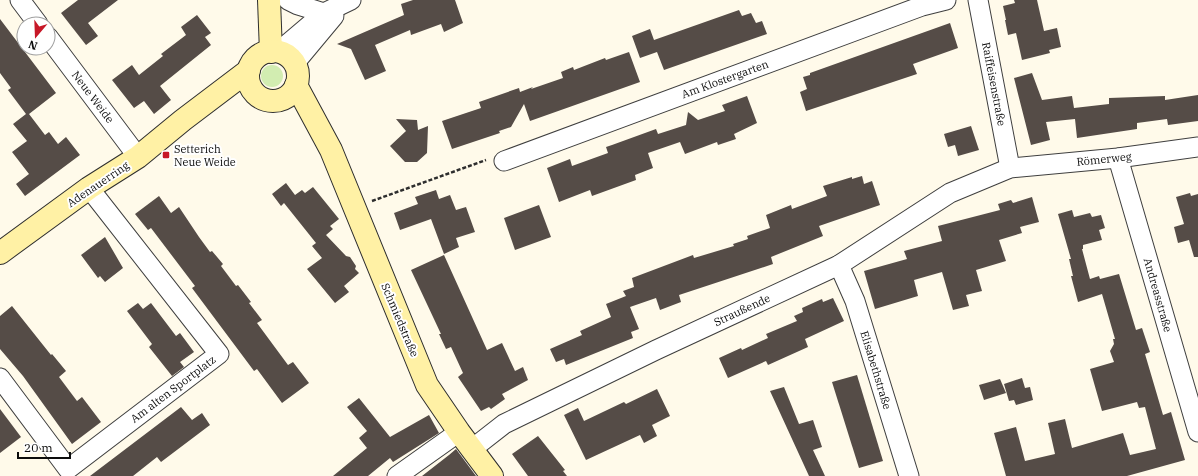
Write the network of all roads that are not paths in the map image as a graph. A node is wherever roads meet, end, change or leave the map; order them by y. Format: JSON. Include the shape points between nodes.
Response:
{"nodes":[{"id":1,"x":269,"y":0,"type":"edge"},
{"id":2,"x":288,"y":0,"type":"edge"},
{"id":3,"x":946,"y":0,"type":"edge"},
{"id":4,"x":978,"y":0,"type":"edge"},
{"id":5,"x":26,"y":2,"type":"edge"},
{"id":6,"x":348,"y":2,"type":"edge"},
{"id":7,"x":324,"y":13,"type":"junction"},
{"id":8,"x":34,"y":16,"type":"edge"},
{"id":9,"x":56,"y":48,"type":"edge"},
{"id":10,"x":284,"y":70,"type":"junction"},
{"id":11,"x":249,"y":78,"type":"junction"},
{"id":12,"x":1198,"y":147,"type":"edge"},
{"id":13,"x":138,"y":157,"type":"junction"},
{"id":14,"x":1118,"y":158,"type":"junction"},
{"id":15,"x":504,"y":161,"type":"road end"},
{"id":16,"x":1010,"y":168,"type":"junction"},
{"id":17,"x":89,"y":188,"type":"junction"},
{"id":18,"x":0,"y":253,"type":"edge"},
{"id":19,"x":839,"y":265,"type":"junction"},
{"id":20,"x":0,"y":378,"type":"edge"},
{"id":21,"x":459,"y":432,"type":"junction"},
{"id":22,"x":1198,"y":432,"type":"edge"},
{"id":23,"x":472,"y":449,"type":"junction"},
{"id":24,"x":397,"y":476,"type":"edge"},
{"id":25,"x":492,"y":476,"type":"edge"},
{"id":26,"x":909,"y":476,"type":"edge"}],
"edges":[{"from":1,"to":10,"type":"street"},
{"from":2,"to":7,"type":"street"},
{"from":3,"to":15,"type":"street","name":"Am Klostergarten","via":[[922,6]]},
{"from":4,"to":16,"type":"street","name":"Raiffeisenstraße"},
{"from":5,"to":8,"type":"street"},
{"from":6,"to":7,"type":"street"},
{"from":6,"to":10,"type":"street"},
{"from":7,"to":10,"type":"street"},
{"from":9,"to":13,"type":"street","name":"Neue Weide"},
{"from":10,"to":11,"type":"street","via":[[257,57]]},
{"from":10,"to":11,"type":"street","via":[[274,101],[260,97]]},
{"from":10,"to":21,"type":"street","name":"Schmiedstraße","via":[[331,150],[427,385]]},
{"from":11,"to":13,"type":"street","name":"Adenauerring","via":[[193,112]]},
{"from":12,"to":14,"type":"street","name":"Römerweg"},
{"from":13,"to":17,"type":"street","name":"Adenauerring"},
{"from":14,"to":16,"type":"street","name":"Römerweg"},
{"from":14,"to":22,"type":"street","name":"Andreasstraße"},
{"from":16,"to":19,"type":"street","name":"Straußende","via":[[950,193]]},
{"from":17,"to":18,"type":"street","name":"Adenauerring"},
{"from":17,"to":20,"type":"street","name":"Am alten Sportplatz","via":[[219,354],[68,469]]},
{"from":19,"to":23,"type":"street","name":"Straußende","via":[[504,424]]},
{"from":19,"to":26,"type":"street","name":"Elisabethstraße","via":[[855,302]]},
{"from":21,"to":23,"type":"street","name":"Schmiedstraße"},
{"from":21,"to":24,"type":"street"},
{"from":23,"to":25,"type":"street","name":"Schmiedstraße"}]}
